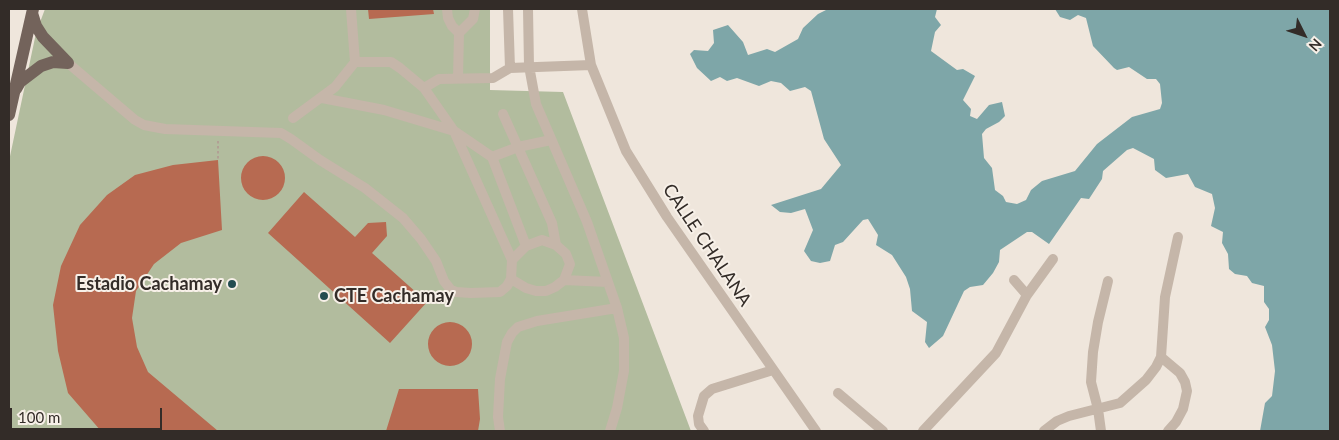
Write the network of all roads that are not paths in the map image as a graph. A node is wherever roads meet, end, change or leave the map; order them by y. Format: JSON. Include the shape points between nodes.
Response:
{"nodes":[{"id":1,"x":351,"y":9,"type":"edge"},
{"id":2,"x":447,"y":9,"type":"edge"},
{"id":3,"x":475,"y":9,"type":"edge"},
{"id":4,"x":508,"y":9,"type":"edge"},
{"id":5,"x":528,"y":9,"type":"edge"},
{"id":6,"x":582,"y":9,"type":"edge"},
{"id":7,"x":33,"y":11,"type":"edge"},
{"id":8,"x":459,"y":33,"type":"junction"},
{"id":9,"x":355,"y":62,"type":"junction"},
{"id":10,"x":68,"y":63,"type":"junction"},
{"id":11,"x":591,"y":65,"type":"junction"},
{"id":12,"x":529,"y":66,"type":"junction"},
{"id":13,"x":510,"y":68,"type":"junction"},
{"id":14,"x":458,"y":78,"type":"junction"},
{"id":15,"x":424,"y":88,"type":"junction"},
{"id":16,"x":13,"y":94,"type":"junction"},
{"id":17,"x":322,"y":98,"type":"junction"},
{"id":18,"x":503,"y":114,"type":"dead end"},
{"id":19,"x":9,"y":115,"type":"edge"},
{"id":20,"x":293,"y":118,"type":"dead end"},
{"id":21,"x":454,"y":131,"type":"junction"},
{"id":22,"x":550,"y":140,"type":"junction"},
{"id":23,"x":518,"y":147,"type":"junction"},
{"id":24,"x":492,"y":157,"type":"junction"},
{"id":25,"x":1178,"y":237,"type":"dead end"},
{"id":26,"x":556,"y":245,"type":"junction"},
{"id":27,"x":526,"y":246,"type":"junction"},
{"id":28,"x":1054,"y":259,"type":"dead end"},
{"id":29,"x":512,"y":260,"type":"junction"},
{"id":30,"x":511,"y":279,"type":"junction"},
{"id":31,"x":564,"y":280,"type":"junction"},
{"id":32,"x":1014,"y":280,"type":"dead end"},
{"id":33,"x":608,"y":282,"type":"junction"},
{"id":34,"x":1108,"y":282,"type":"dead end"},
{"id":35,"x":1027,"y":295,"type":"junction"},
{"id":36,"x":617,"y":308,"type":"junction"},
{"id":37,"x":1161,"y":357,"type":"junction"},
{"id":38,"x":772,"y":370,"type":"junction"},
{"id":39,"x":838,"y":393,"type":"dead end"},
{"id":40,"x":1098,"y":409,"type":"junction"},
{"id":41,"x":500,"y":431,"type":"edge"},
{"id":42,"x":610,"y":431,"type":"edge"},
{"id":43,"x":704,"y":431,"type":"edge"},
{"id":44,"x":816,"y":431,"type":"edge"},
{"id":45,"x":883,"y":431,"type":"edge"},
{"id":46,"x":923,"y":431,"type":"edge"},
{"id":47,"x":1044,"y":431,"type":"edge"},
{"id":48,"x":1101,"y":431,"type":"edge"},
{"id":49,"x":1168,"y":431,"type":"edge"}],
"edges":[{"from":1,"to":9,"type":"street"},
{"from":2,"to":8,"type":"street","via":[[448,18]]},
{"from":3,"to":8,"type":"street","via":[[473,20]]},
{"from":4,"to":13,"type":"street"},
{"from":5,"to":12,"type":"street"},
{"from":6,"to":11,"type":"street","name":"CALLE CHALANA"},
{"from":7,"to":10,"type":"main road","via":[[36,26],[43,37]]},
{"from":7,"to":16,"type":"main road"},
{"from":8,"to":14,"type":"street"},
{"from":9,"to":15,"type":"street","via":[[391,62]]},
{"from":9,"to":17,"type":"street","via":[[336,87]]},
{"from":10,"to":16,"type":"main road","via":[[53,62],[41,66],[20,82]]},
{"from":10,"to":30,"type":"street","via":[[144,125],[165,129],[280,133],[291,139],[365,188],[403,218],[436,261],[447,287],[456,292],[500,292]]},
{"from":11,"to":12,"type":"street"},
{"from":11,"to":38,"type":"street","name":"CALLE CHALANA","via":[[626,151]]},
{"from":12,"to":13,"type":"street"},
{"from":12,"to":22,"type":"street","via":[[536,104]]},
{"from":13,"to":14,"type":"street","via":[[493,78]]},
{"from":14,"to":15,"type":"street","via":[[439,79]]},
{"from":15,"to":21,"type":"street"},
{"from":16,"to":19,"type":"main road"},
{"from":17,"to":20,"type":"street"},
{"from":17,"to":21,"type":"street","via":[[384,110]]},
{"from":18,"to":23,"type":"street"},
{"from":21,"to":24,"type":"street"},
{"from":21,"to":29,"type":"street"},
{"from":22,"to":23,"type":"street"},
{"from":22,"to":33,"type":"street","via":[[587,222]]},
{"from":23,"to":24,"type":"street"},
{"from":23,"to":26,"type":"street","via":[[552,223]]},
{"from":24,"to":27,"type":"street"},
{"from":25,"to":37,"type":"street","via":[[1165,297]]},
{"from":26,"to":27,"type":"street","via":[[542,240]]},
{"from":26,"to":31,"type":"street","via":[[566,254],[570,264]]},
{"from":27,"to":29,"type":"street"},
{"from":28,"to":35,"type":"street"},
{"from":29,"to":30,"type":"street"},
{"from":30,"to":31,"type":"street","via":[[536,291],[546,291]]},
{"from":31,"to":33,"type":"street"},
{"from":32,"to":35,"type":"street"},
{"from":33,"to":36,"type":"street"},
{"from":34,"to":40,"type":"street","via":[[1093,352],[1091,382]]},
{"from":35,"to":46,"type":"street","via":[[996,352]]},
{"from":36,"to":41,"type":"street","via":[[537,320],[518,327],[512,333],[507,342],[500,379]]},
{"from":36,"to":42,"type":"street","via":[[624,338],[624,371]]},
{"from":37,"to":40,"type":"street","via":[[1146,380],[1120,403]]},
{"from":37,"to":49,"type":"street","via":[[1180,373],[1187,391],[1183,409]]},
{"from":38,"to":43,"type":"street","via":[[712,389],[704,396],[698,416]]},
{"from":38,"to":44,"type":"street","name":"CALLE CHALANA"},
{"from":39,"to":45,"type":"street"},
{"from":40,"to":47,"type":"street","via":[[1057,420]]},
{"from":40,"to":48,"type":"street"}]}
